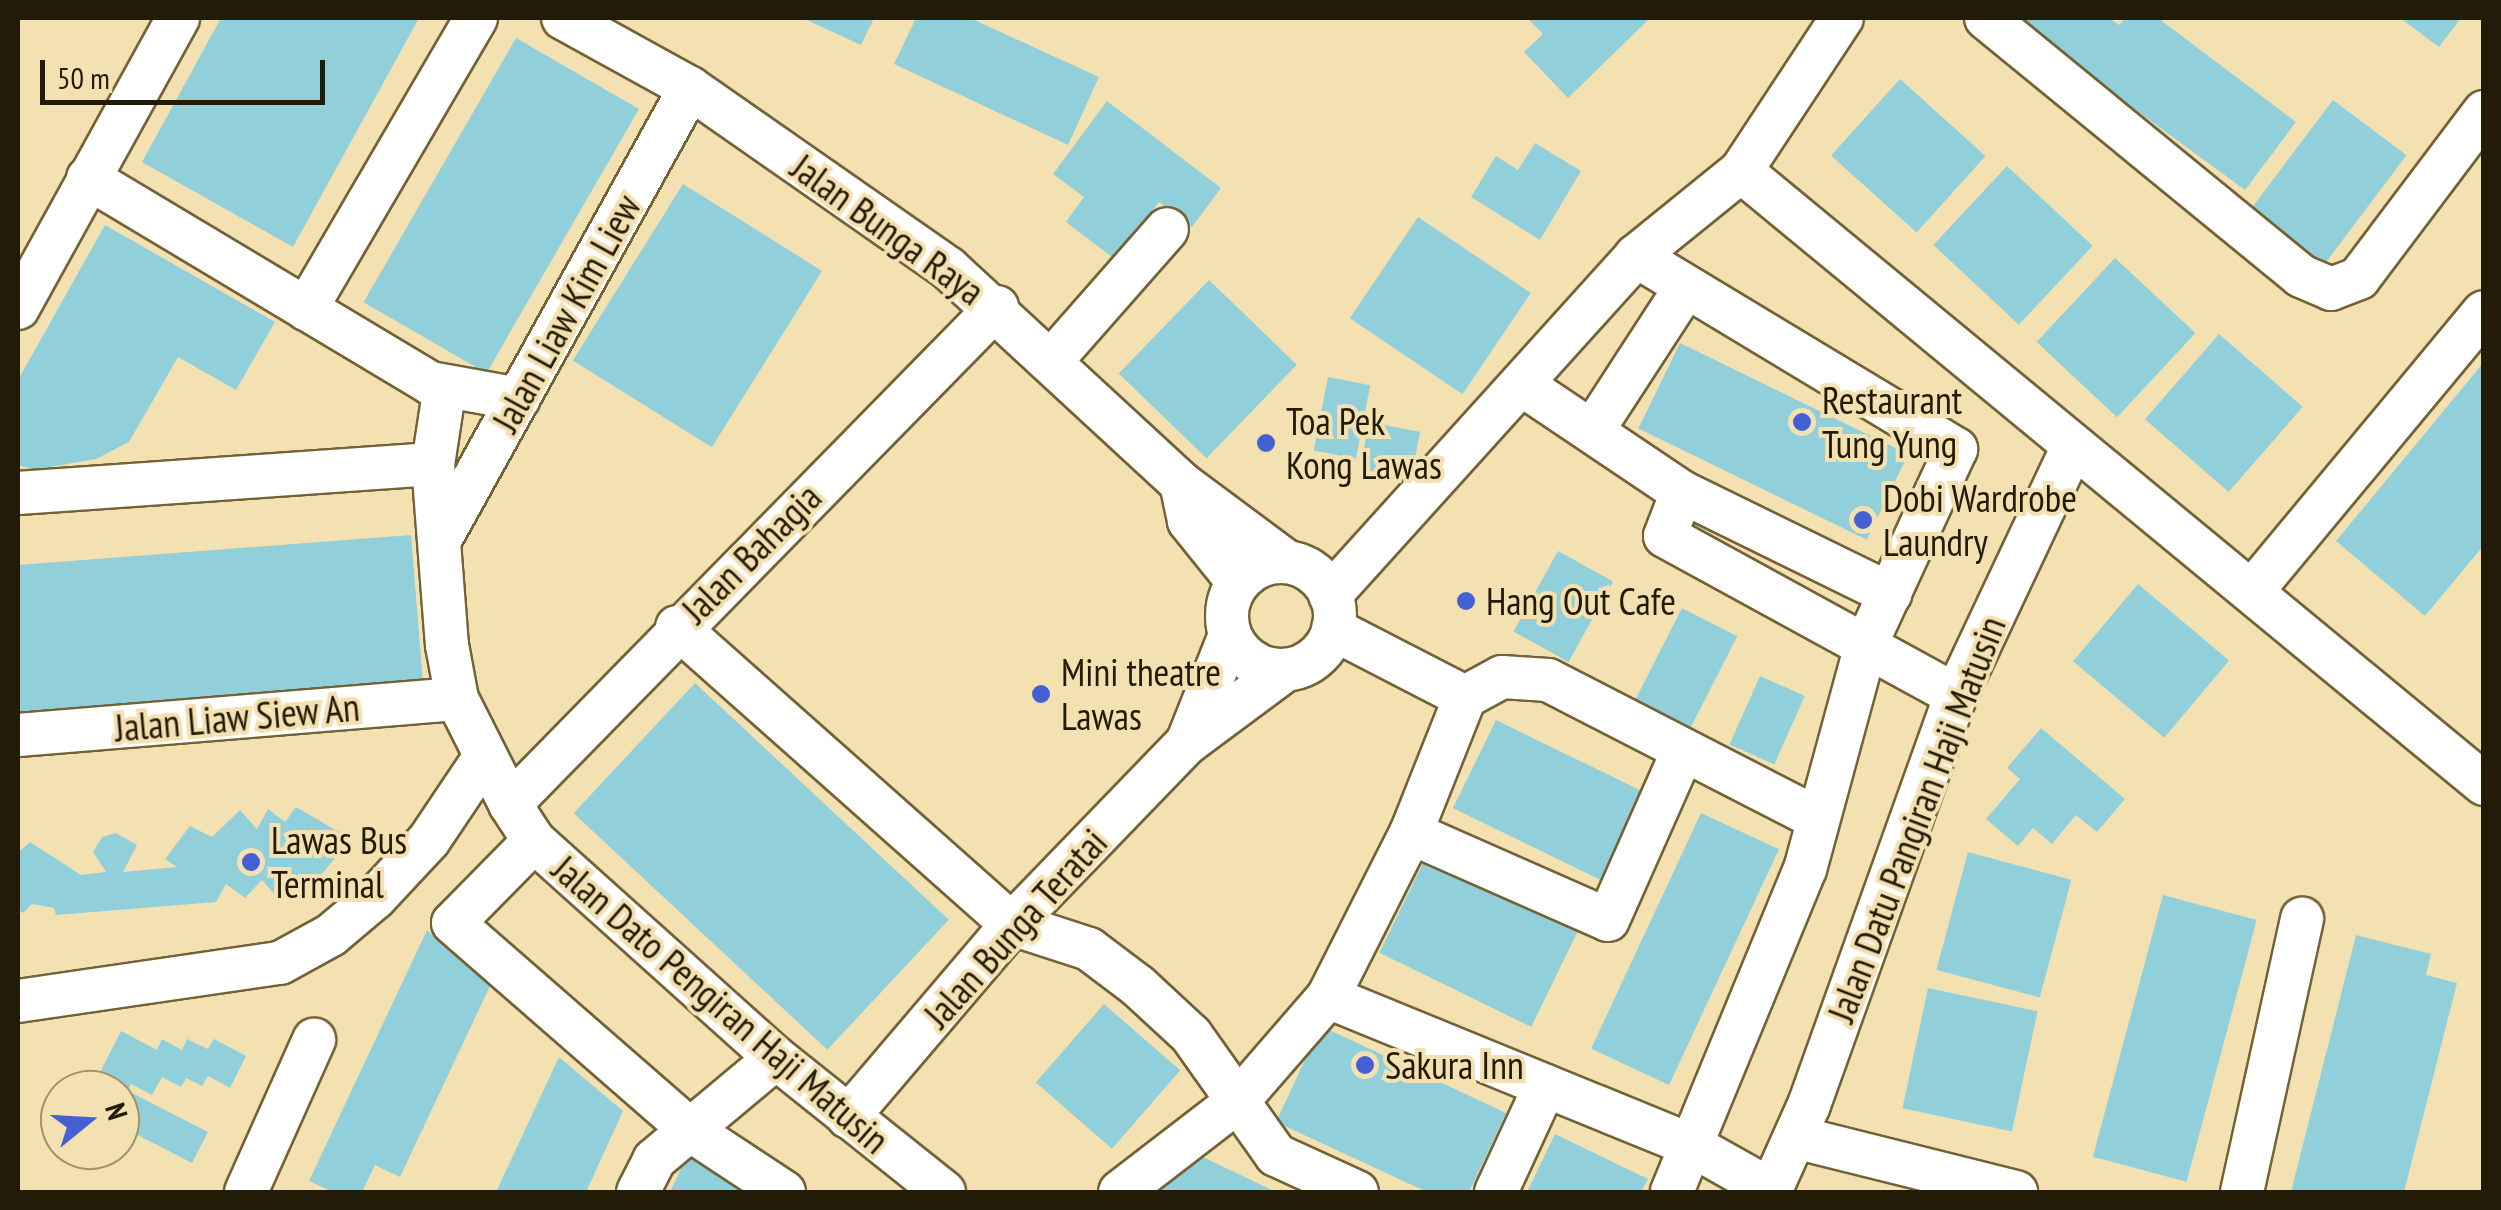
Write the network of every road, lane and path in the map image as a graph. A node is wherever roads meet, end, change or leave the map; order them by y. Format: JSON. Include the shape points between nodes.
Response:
{"nodes":[{"id":1,"x":178,"y":18,"type":"edge"},
{"id":2,"x":476,"y":18,"type":"edge"},
{"id":3,"x":563,"y":18,"type":"edge"},
{"id":4,"x":1842,"y":18,"type":"edge"},
{"id":5,"x":1986,"y":18,"type":"edge"},
{"id":6,"x":690,"y":88,"type":"junction"},
{"id":7,"x":2484,"y":112,"type":"edge"},
{"id":8,"x":1741,"y":171,"type":"junction"},
{"id":9,"x":88,"y":178,"type":"junction"},
{"id":10,"x":1167,"y":230,"type":"dead end"},
{"id":11,"x":1636,"y":256,"type":"junction"},
{"id":12,"x":1684,"y":290,"type":"junction"},
{"id":13,"x":997,"y":307,"type":"junction"},
{"id":14,"x":18,"y":308,"type":"edge"},
{"id":15,"x":306,"y":309,"type":"junction"},
{"id":16,"x":2484,"y":312,"type":"edge"},
{"id":17,"x":1052,"y":360,"type":"junction"},
{"id":18,"x":1521,"y":384,"type":"junction"},
{"id":19,"x":445,"y":386,"type":"junction"},
{"id":20,"x":519,"y":399,"type":"junction"},
{"id":21,"x":1593,"y":430,"type":"junction"},
{"id":22,"x":2072,"y":449,"type":"junction"},
{"id":23,"x":434,"y":464,"type":"junction"},
{"id":24,"x":1181,"y":484,"type":"junction"},
{"id":25,"x":1682,"y":492,"type":"junction"},
{"id":26,"x":18,"y":493,"type":"edge"},
{"id":27,"x":442,"y":552,"type":"junction"},
{"id":28,"x":1287,"y":562,"type":"junction"},
{"id":29,"x":1238,"y":582,"type":"junction"},
{"id":30,"x":2253,"y":590,"type":"junction"},
{"id":31,"x":1890,"y":594,"type":"junction"},
{"id":32,"x":1332,"y":612,"type":"junction"},
{"id":33,"x":677,"y":628,"type":"junction"},
{"id":34,"x":1230,"y":635,"type":"junction"},
{"id":35,"x":1866,"y":645,"type":"junction"},
{"id":36,"x":1284,"y":670,"type":"junction"},
{"id":37,"x":1956,"y":696,"type":"junction"},
{"id":38,"x":1465,"y":698,"type":"junction"},
{"id":39,"x":457,"y":699,"type":"junction"},
{"id":40,"x":18,"y":735,"type":"edge"},
{"id":41,"x":1187,"y":743,"type":"junction"},
{"id":42,"x":1682,"y":753,"type":"junction"},
{"id":43,"x":484,"y":758,"type":"junction"},
{"id":44,"x":2484,"y":784,"type":"edge"},
{"id":45,"x":510,"y":804,"type":"junction"},
{"id":46,"x":1816,"y":818,"type":"junction"},
{"id":47,"x":1411,"y":834,"type":"junction"},
{"id":48,"x":534,"y":841,"type":"junction"},
{"id":49,"x":2302,"y":919,"type":"dead end"},
{"id":50,"x":1012,"y":924,"type":"junction"},
{"id":51,"x":1328,"y":997,"type":"junction"},
{"id":52,"x":18,"y":1001,"type":"edge"},
{"id":53,"x":314,"y":1040,"type":"dead end"},
{"id":54,"x":776,"y":1058,"type":"junction"},
{"id":55,"x":1545,"y":1086,"type":"junction"},
{"id":56,"x":1237,"y":1102,"type":"junction"},
{"id":57,"x":848,"y":1117,"type":"junction"},
{"id":58,"x":693,"y":1132,"type":"junction"},
{"id":59,"x":1795,"y":1137,"type":"junction"},
{"id":60,"x":1691,"y":1145,"type":"junction"},
{"id":61,"x":258,"y":1188,"type":"edge"},
{"id":62,"x":1771,"y":1191,"type":"edge"},
{"id":63,"x":638,"y":1192,"type":"edge"},
{"id":64,"x":784,"y":1192,"type":"edge"},
{"id":65,"x":944,"y":1192,"type":"edge"},
{"id":66,"x":1120,"y":1192,"type":"edge"},
{"id":67,"x":1357,"y":1192,"type":"edge"},
{"id":68,"x":1496,"y":1192,"type":"edge"},
{"id":69,"x":1672,"y":1192,"type":"edge"},
{"id":70,"x":2016,"y":1192,"type":"edge"},
{"id":71,"x":2242,"y":1192,"type":"edge"}],
"edges":[{"from":1,"to":9,"type":"street"},
{"from":2,"to":15,"type":"street"},
{"from":3,"to":6,"type":"street","name":"Jalan Bunga Raya"},
{"from":4,"to":8,"type":"street"},
{"from":5,"to":7,"type":"street","via":[[2301,276],[2332,288],[2358,278]]},
{"from":6,"to":13,"type":"street","name":"Jalan Bunga Raya"},
{"from":6,"to":20,"type":"street","name":"Jalan Liaw Kim Liew"},
{"from":8,"to":11,"type":"street"},
{"from":8,"to":22,"type":"street"},
{"from":9,"to":14,"type":"street"},
{"from":9,"to":15,"type":"street"},
{"from":10,"to":17,"type":"street"},
{"from":11,"to":12,"type":"street"},
{"from":11,"to":18,"type":"street"},
{"from":12,"to":21,"type":"street"},
{"from":12,"to":31,"type":"street","via":[[1956,449]]},
{"from":13,"to":17,"type":"street","name":"Jalan Bunga Raya"},
{"from":13,"to":33,"type":"street","name":"Jalan Bahagia"},
{"from":15,"to":19,"type":"street"},
{"from":16,"to":30,"type":"street"},
{"from":17,"to":24,"type":"street","name":"Jalan Bunga Raya"},
{"from":18,"to":21,"type":"street"},
{"from":18,"to":32,"type":"street"},
{"from":19,"to":20,"type":"street"},
{"from":19,"to":23,"type":"street"},
{"from":20,"to":27,"type":"street","name":"Jalan Liaw Kim Liew"},
{"from":21,"to":25,"type":"street"},
{"from":22,"to":30,"type":"street"},
{"from":22,"to":37,"type":"street","name":"Jalan Datu Pangiran Haji Matusin"},
{"from":23,"to":26,"type":"street"},
{"from":23,"to":27,"type":"street"},
{"from":24,"to":28,"type":"street","name":"Jalan Bunga Raya"},
{"from":24,"to":29,"type":"street","via":[[1189,521]]},
{"from":25,"to":31,"type":"street"},
{"from":25,"to":35,"type":"street","via":[[1665,536]]},
{"from":27,"to":39,"type":"street"},
{"from":28,"to":29,"type":"street","via":[[1269,562]]},
{"from":28,"to":32,"type":"street","via":[[1320,579]]},
{"from":29,"to":34,"type":"street","via":[[1226,617]]},
{"from":30,"to":44,"type":"street"},
{"from":31,"to":35,"type":"street"},
{"from":32,"to":36,"type":"street","via":[[1316,658]]},
{"from":32,"to":38,"type":"street"},
{"from":33,"to":45,"type":"street","name":"Jalan Bahagia"},
{"from":33,"to":50,"type":"street"},
{"from":34,"to":36,"type":"street","via":[[1251,662]]},
{"from":34,"to":41,"type":"street"},
{"from":35,"to":37,"type":"street"},
{"from":35,"to":46,"type":"street"},
{"from":36,"to":41,"type":"street"},
{"from":37,"to":59,"type":"street","name":"Jalan Datu Pangiran Haji Matusin"},
{"from":38,"to":42,"type":"street","via":[[1502,677],[1548,680]]},
{"from":38,"to":47,"type":"street"},
{"from":39,"to":40,"type":"street","name":"Jalan Liaw Siew An"},
{"from":39,"to":43,"type":"street"},
{"from":41,"to":50,"type":"street","name":"Jalan Bunga Teratai"},
{"from":42,"to":46,"type":"street"},
{"from":42,"to":47,"type":"street","via":[[1608,920]]},
{"from":43,"to":45,"type":"street"},
{"from":43,"to":52,"type":"street","via":[[429,840],[376,898],[331,935],[280,963]]},
{"from":45,"to":48,"type":"street","name":"Jalan Dato Pengiran Haji Matusin"},
{"from":46,"to":60,"type":"street","via":[[1798,888]]},
{"from":47,"to":51,"type":"street"},
{"from":48,"to":54,"type":"street","name":"Jalan Dato Pengiran Haji Matusin"},
{"from":48,"to":58,"type":"street","via":[[453,923]]},
{"from":49,"to":71,"type":"street"},
{"from":50,"to":56,"type":"street","via":[[1089,949],[1138,986],[1190,1035]]},
{"from":50,"to":57,"type":"street","name":"Jalan Bunga Teratai"},
{"from":51,"to":55,"type":"street"},
{"from":51,"to":56,"type":"street"},
{"from":53,"to":61,"type":"street"},
{"from":54,"to":57,"type":"street","name":"Jalan Dato Pengiran Haji Matusin"},
{"from":54,"to":58,"type":"street"},
{"from":55,"to":60,"type":"street"},
{"from":55,"to":68,"type":"street"},
{"from":56,"to":66,"type":"street"},
{"from":56,"to":67,"type":"street","via":[[1276,1154]]},
{"from":57,"to":65,"type":"street","name":"Jalan Dato Pengiran Haji Matusin"},
{"from":58,"to":63,"type":"street","via":[[654,1160]]},
{"from":58,"to":64,"type":"street"},
{"from":59,"to":62,"type":"street","name":"Jalan Datu Pangiran Haji Matusin"},
{"from":59,"to":70,"type":"street"},
{"from":60,"to":62,"type":"street"},
{"from":60,"to":69,"type":"street"}]}
